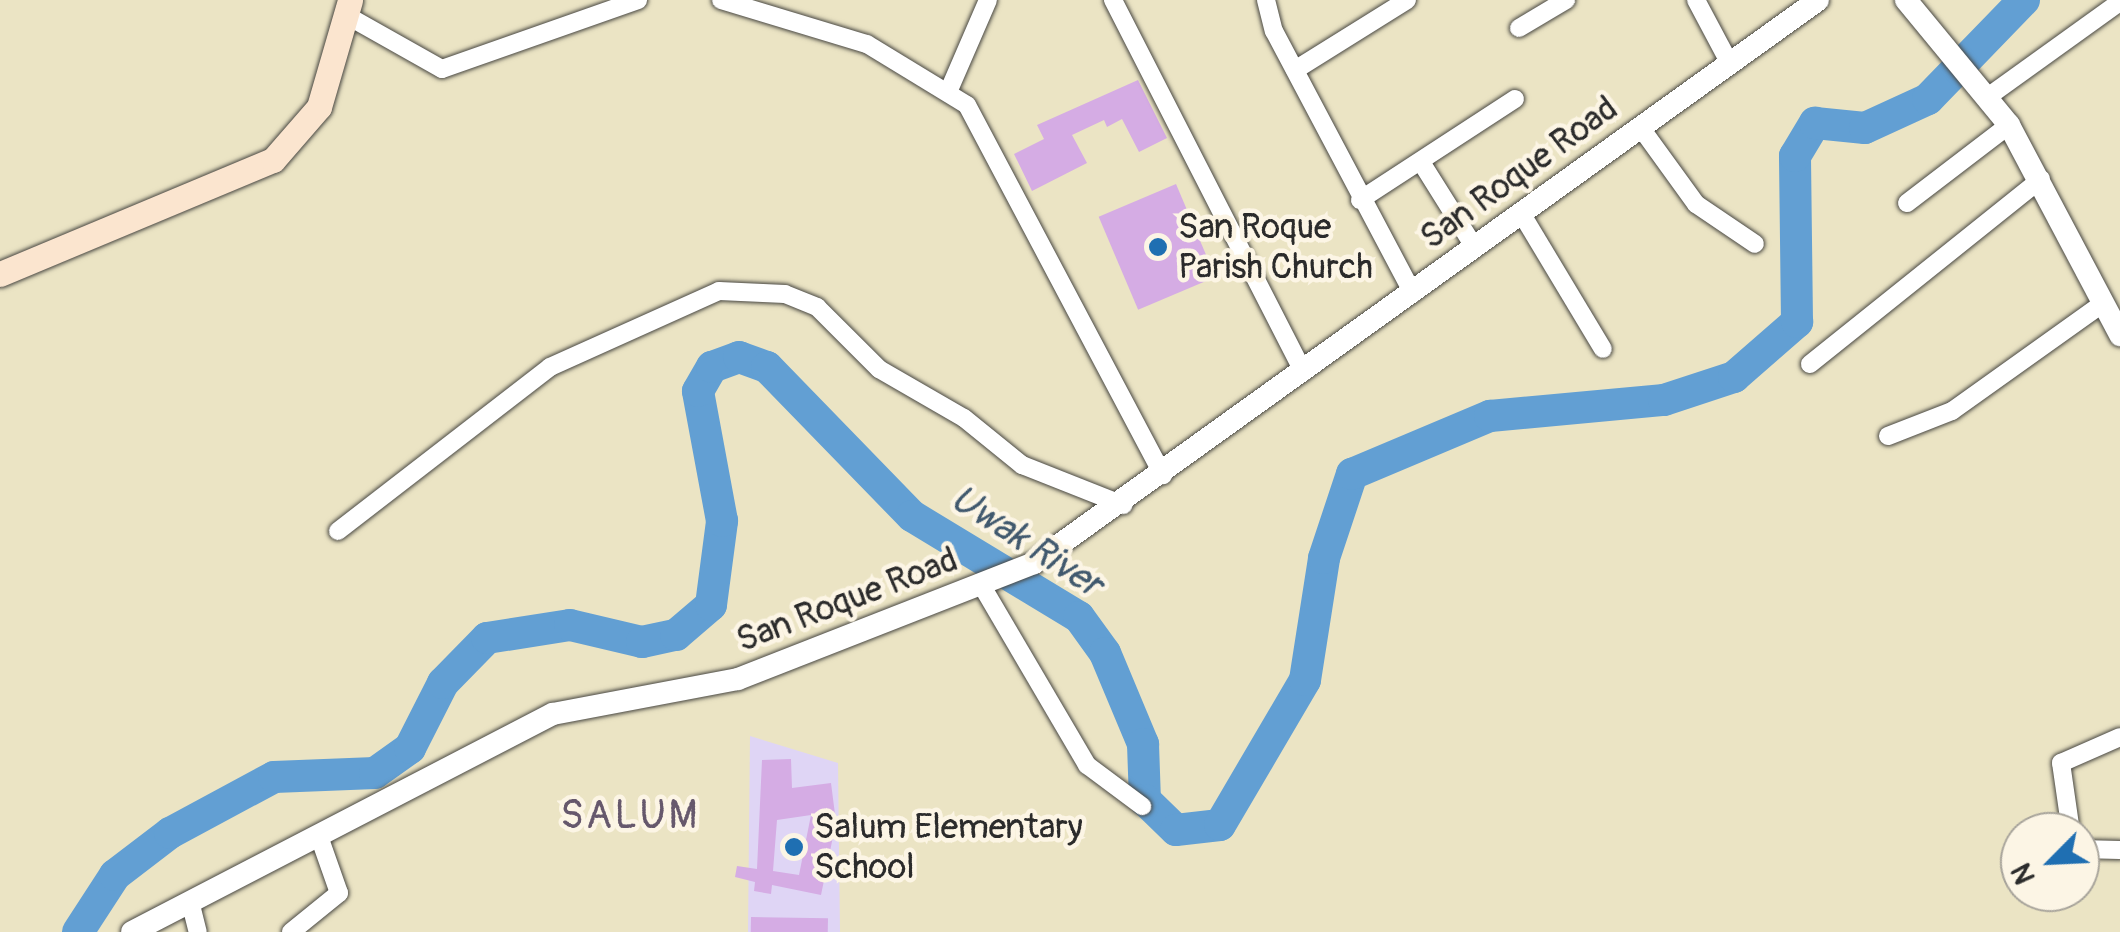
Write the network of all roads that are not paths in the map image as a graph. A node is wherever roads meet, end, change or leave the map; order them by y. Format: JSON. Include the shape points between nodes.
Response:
{"nodes":[{"id":1,"x":638,"y":0,"type":"edge"},
{"id":2,"x":721,"y":0,"type":"edge"},
{"id":3,"x":988,"y":0,"type":"edge"},
{"id":4,"x":1113,"y":0,"type":"edge"},
{"id":5,"x":1266,"y":0,"type":"edge"},
{"id":6,"x":1408,"y":0,"type":"edge"},
{"id":7,"x":1566,"y":0,"type":"edge"},
{"id":8,"x":1696,"y":0,"type":"edge"},
{"id":9,"x":1818,"y":0,"type":"edge"},
{"id":10,"x":1906,"y":0,"type":"edge"},
{"id":11,"x":2120,"y":2,"type":"edge"},
{"id":12,"x":348,"y":7,"type":"edge"},
{"id":13,"x":1518,"y":28,"type":"dead end"},
{"id":14,"x":1729,"y":62,"type":"junction"},
{"id":15,"x":1294,"y":70,"type":"junction"},
{"id":16,"x":949,"y":90,"type":"junction"},
{"id":17,"x":1988,"y":96,"type":"junction"},
{"id":18,"x":1515,"y":99,"type":"dead end"},
{"id":19,"x":2009,"y":125,"type":"junction"},
{"id":20,"x":1641,"y":128,"type":"junction"},
{"id":21,"x":1422,"y":162,"type":"junction"},
{"id":22,"x":2041,"y":180,"type":"junction"},
{"id":23,"x":1360,"y":200,"type":"junction"},
{"id":24,"x":1907,"y":202,"type":"dead end"},
{"id":25,"x":1523,"y":216,"type":"junction"},
{"id":26,"x":1755,"y":244,"type":"dead end"},
{"id":27,"x":1475,"y":248,"type":"junction"},
{"id":28,"x":0,"y":274,"type":"edge"},
{"id":29,"x":1412,"y":293,"type":"junction"},
{"id":30,"x":2114,"y":320,"type":"edge"},
{"id":31,"x":1602,"y":349,"type":"dead end"},
{"id":32,"x":1810,"y":364,"type":"dead end"},
{"id":33,"x":1303,"y":372,"type":"junction"},
{"id":34,"x":1888,"y":436,"type":"dead end"},
{"id":35,"x":1163,"y":475,"type":"junction"},
{"id":36,"x":1123,"y":505,"type":"junction"},
{"id":37,"x":338,"y":531,"type":"dead end"},
{"id":38,"x":993,"y":581,"type":"junction"},
{"id":39,"x":2120,"y":737,"type":"edge"},
{"id":40,"x":1142,"y":806,"type":"dead end"},
{"id":41,"x":2068,"y":812,"type":"edge"},
{"id":42,"x":320,"y":839,"type":"junction"},
{"id":43,"x":190,"y":902,"type":"junction"},
{"id":44,"x":132,"y":932,"type":"edge"},
{"id":45,"x":198,"y":932,"type":"edge"},
{"id":46,"x":291,"y":932,"type":"edge"}],
"edges":[{"from":1,"to":12,"type":"street","via":[[442,69]]},
{"from":2,"to":16,"type":"street","via":[[866,44]]},
{"from":3,"to":16,"type":"street"},
{"from":4,"to":33,"type":"street"},
{"from":5,"to":15,"type":"street"},
{"from":6,"to":15,"type":"street"},
{"from":7,"to":13,"type":"street"},
{"from":8,"to":14,"type":"street"},
{"from":9,"to":14,"type":"street","name":"San Roque Road"},
{"from":10,"to":17,"type":"street"},
{"from":11,"to":17,"type":"street"},
{"from":12,"to":28,"type":"main road","via":[[320,107],[273,160]]},
{"from":14,"to":20,"type":"street","name":"San Roque Road"},
{"from":15,"to":23,"type":"street"},
{"from":16,"to":35,"type":"street","via":[[986,136]]},
{"from":17,"to":19,"type":"street"},
{"from":18,"to":21,"type":"street"},
{"from":19,"to":22,"type":"street"},
{"from":19,"to":24,"type":"street"},
{"from":20,"to":25,"type":"street","name":"San Roque Road"},
{"from":20,"to":26,"type":"street","via":[[1696,204]]},
{"from":21,"to":23,"type":"street"},
{"from":21,"to":27,"type":"street"},
{"from":22,"to":30,"type":"street"},
{"from":22,"to":32,"type":"street"},
{"from":23,"to":29,"type":"street"},
{"from":25,"to":27,"type":"street","name":"San Roque Road"},
{"from":25,"to":31,"type":"street"},
{"from":27,"to":29,"type":"street","name":"San Roque Road"},
{"from":29,"to":33,"type":"street","name":"San Roque Road"},
{"from":30,"to":34,"type":"street","via":[[1952,410]]},
{"from":33,"to":35,"type":"street","name":"San Roque Road"},
{"from":35,"to":36,"type":"street","name":"San Roque Road"},
{"from":36,"to":37,"type":"street","via":[[1022,466],[879,370],[817,307],[784,294],[719,292],[550,367]]},
{"from":36,"to":38,"type":"street","name":"San Roque Road","via":[[1034,564]]},
{"from":38,"to":40,"type":"street","via":[[1087,764]]},
{"from":38,"to":42,"type":"street","name":"San Roque Road","via":[[738,680],[565,710]]},
{"from":39,"to":41,"type":"street","via":[[2061,763]]},
{"from":42,"to":43,"type":"street","name":"San Roque Road"},
{"from":42,"to":46,"type":"street","via":[[339,892]]},
{"from":43,"to":44,"type":"street","name":"San Roque Road"},
{"from":43,"to":45,"type":"street"}]}
